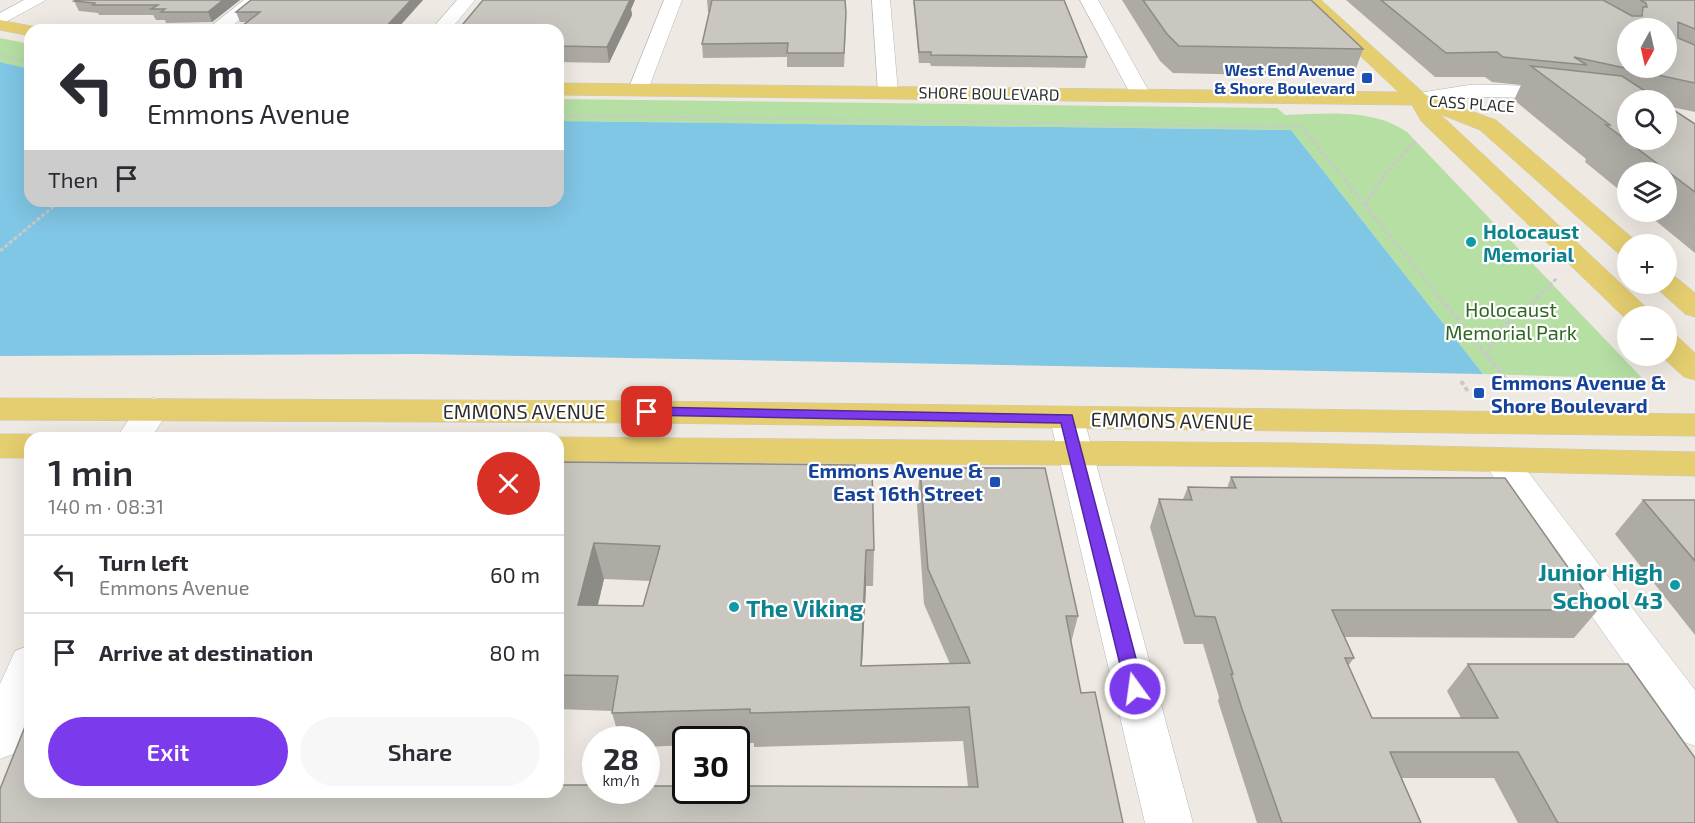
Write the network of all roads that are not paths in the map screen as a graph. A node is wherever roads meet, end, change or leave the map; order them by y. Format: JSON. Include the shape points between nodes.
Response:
{"nodes":[{"id":1,"x":37,"y":0,"type":"edge"},
{"id":2,"x":255,"y":0,"type":"edge"},
{"id":3,"x":466,"y":0,"type":"edge"},
{"id":4,"x":673,"y":0,"type":"edge"},
{"id":5,"x":881,"y":0,"type":"edge"},
{"id":6,"x":1089,"y":0,"type":"edge"},
{"id":7,"x":1311,"y":0,"type":"edge"},
{"id":8,"x":0,"y":23,"type":"edge"},
{"id":9,"x":223,"y":24,"type":"edge"},
{"id":10,"x":445,"y":24,"type":"edge"},
{"id":11,"x":24,"y":29,"type":"edge"},
{"id":12,"x":564,"y":89,"type":"edge"},
{"id":13,"x":638,"y":90,"type":"junction"},
{"id":14,"x":888,"y":92,"type":"junction"},
{"id":15,"x":1141,"y":94,"type":"junction"},
{"id":16,"x":1419,"y":99,"type":"junction"},
{"id":17,"x":1617,"y":105,"type":"edge"},
{"id":18,"x":1617,"y":120,"type":"edge"},
{"id":19,"x":1617,"y":239,"type":"edge"},
{"id":20,"x":1677,"y":292,"type":"edge"},
{"id":21,"x":1628,"y":306,"type":"edge"},
{"id":22,"x":1695,"y":308,"type":"edge"},
{"id":23,"x":1677,"y":353,"type":"edge"},
{"id":24,"x":1695,"y":370,"type":"edge"},
{"id":25,"x":0,"y":409,"type":"edge"},
{"id":26,"x":154,"y":409,"type":"junction"},
{"id":27,"x":1695,"y":425,"type":"edge"},
{"id":28,"x":137,"y":432,"type":"edge"},
{"id":29,"x":1071,"y":436,"type":"junction"},
{"id":30,"x":0,"y":446,"type":"edge"},
{"id":31,"x":24,"y":446,"type":"edge"},
{"id":32,"x":564,"y":449,"type":"edge"},
{"id":33,"x":1500,"y":460,"type":"junction"},
{"id":34,"x":1695,"y":464,"type":"edge"},
{"id":35,"x":24,"y":679,"type":"edge"},
{"id":36,"x":1695,"y":725,"type":"edge"},
{"id":37,"x":0,"y":738,"type":"edge"},
{"id":38,"x":1168,"y":823,"type":"edge"}],
"edges":[{"from":1,"to":8,"type":"street"},
{"from":2,"to":9,"type":"street"},
{"from":3,"to":10,"type":"street"},
{"from":4,"to":13,"type":"street"},
{"from":5,"to":14,"type":"street"},
{"from":6,"to":15,"type":"street"},
{"from":7,"to":16,"type":"main road"},
{"from":8,"to":11,"type":"main road"},
{"from":12,"to":13,"type":"main road","name":"SHORE BOULEVARD"},
{"from":13,"to":14,"type":"main road","name":"SHORE BOULEVARD"},
{"from":14,"to":15,"type":"main road","name":"SHORE BOULEVARD"},
{"from":15,"to":16,"type":"main road","name":"SHORE BOULEVARD"},
{"from":16,"to":17,"type":"street","name":"CASS PLACE","via":[[1449,90],[1530,92]]},
{"from":16,"to":18,"type":"street","name":"CASS PLACE","via":[[1557,110]]},
{"from":16,"to":19,"type":"main road","name":"SHORE BOULEVARD","via":[[1488,125]]},
{"from":16,"to":21,"type":"main road","via":[[1429,116]]},
{"from":20,"to":22,"type":"main road"},
{"from":23,"to":24,"type":"main road"},
{"from":25,"to":26,"type":"main road","name":"EMMONS AVENUE"},
{"from":26,"to":28,"type":"street"},
{"from":26,"to":29,"type":"main road","name":"EMMONS AVENUE","via":[[647,412]]},
{"from":27,"to":29,"type":"main road","name":"EMMONS AVENUE"},
{"from":29,"to":32,"type":"main road","name":"EMMONS AVENUE"},
{"from":29,"to":33,"type":"main road","name":"EMMONS AVENUE"},
{"from":29,"to":38,"type":"street"},
{"from":30,"to":31,"type":"main road"},
{"from":33,"to":34,"type":"main road","name":"EMMONS AVENUE"},
{"from":33,"to":36,"type":"street"},
{"from":35,"to":37,"type":"street"}]}
